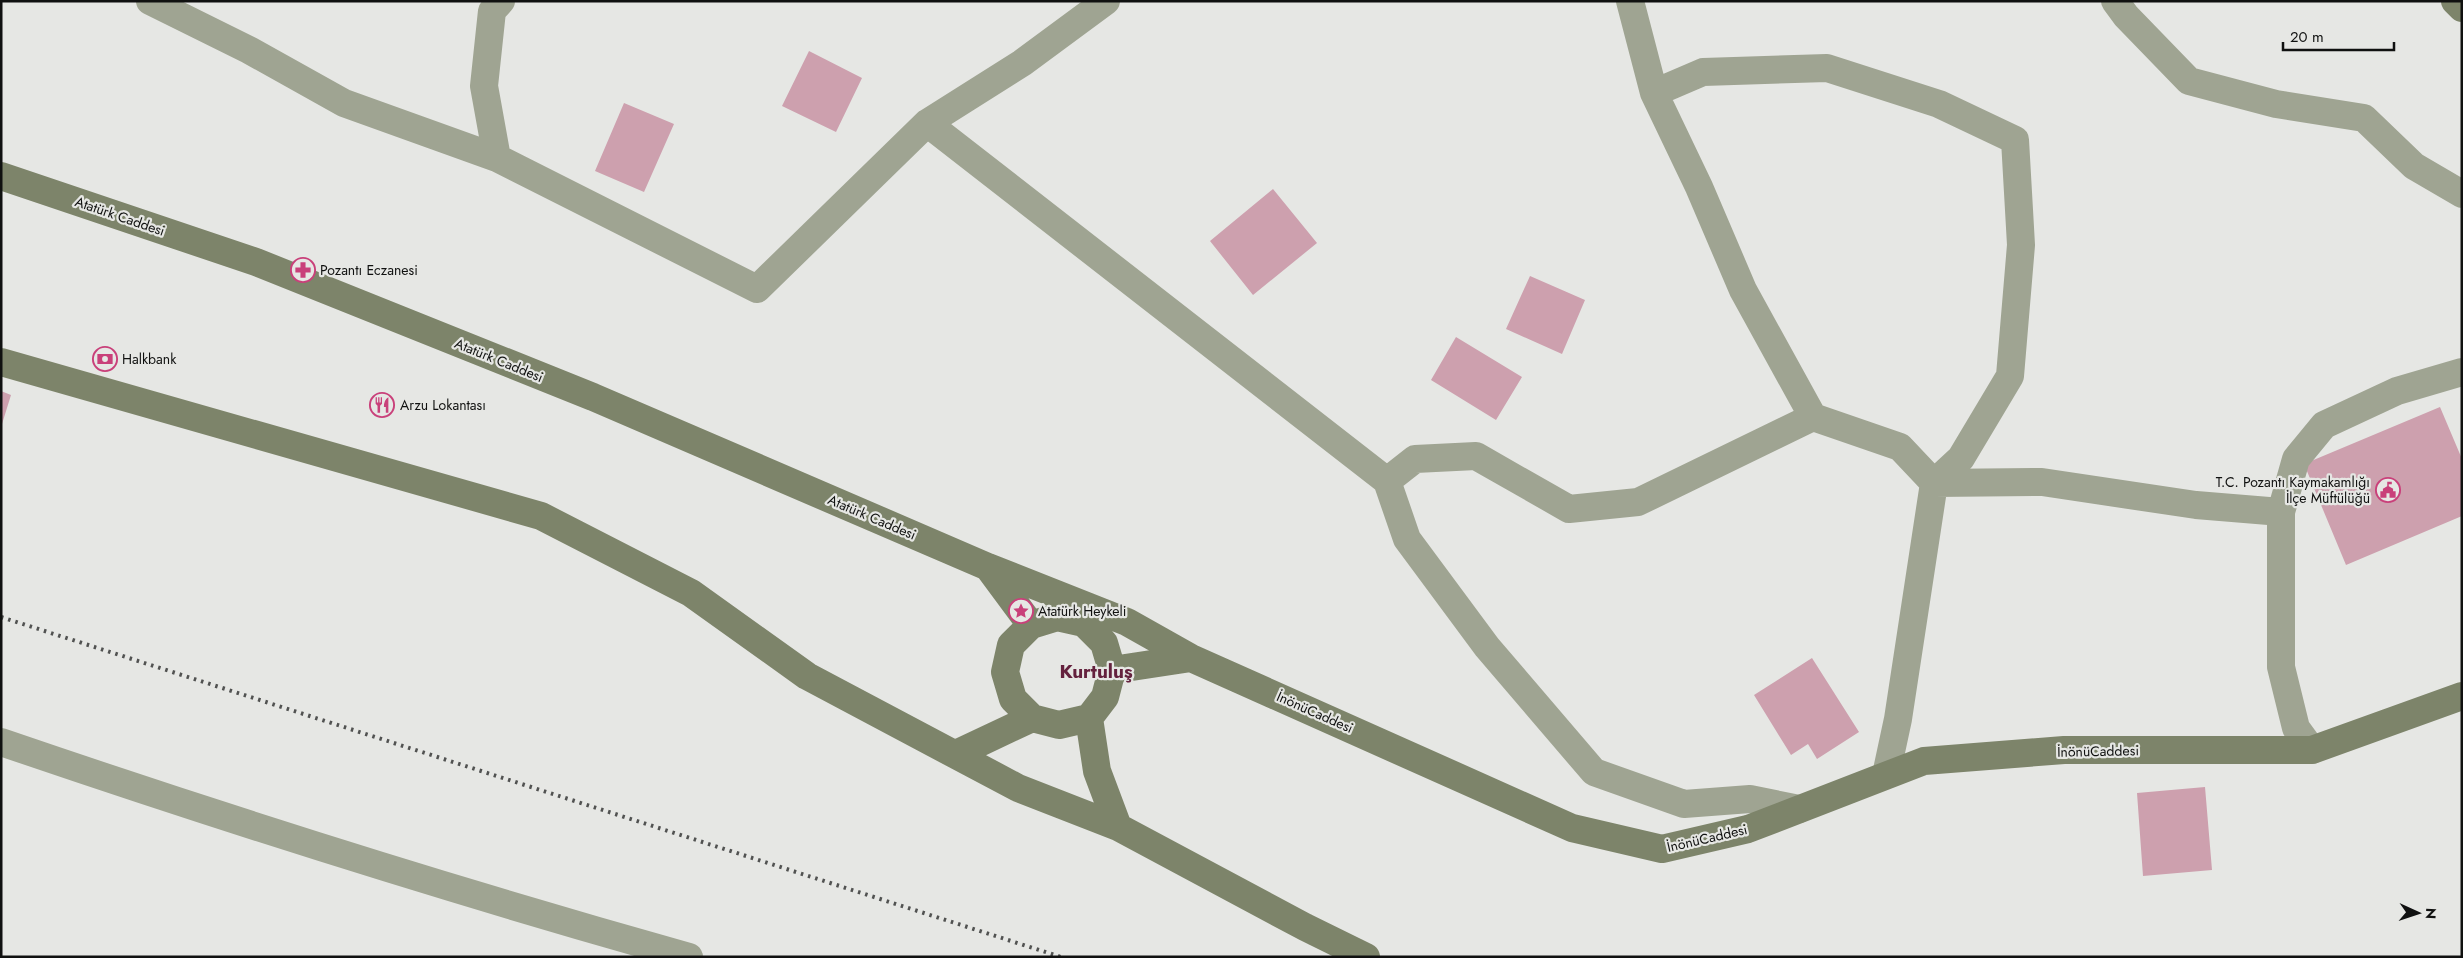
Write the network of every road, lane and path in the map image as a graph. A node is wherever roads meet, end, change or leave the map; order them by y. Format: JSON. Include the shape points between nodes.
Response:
{"nodes":[{"id":1,"x":150,"y":1,"type":"edge"},
{"id":2,"x":500,"y":1,"type":"edge"},
{"id":3,"x":1106,"y":1,"type":"edge"},
{"id":4,"x":1630,"y":1,"type":"edge"},
{"id":5,"x":2115,"y":1,"type":"edge"},
{"id":6,"x":2455,"y":1,"type":"edge"},
{"id":7,"x":2462,"y":8,"type":"edge"},
{"id":8,"x":1654,"y":93,"type":"junction"},
{"id":9,"x":927,"y":122,"type":"junction"},
{"id":10,"x":497,"y":158,"type":"junction"},
{"id":11,"x":1,"y":176,"type":"edge"},
{"id":12,"x":2462,"y":194,"type":"edge"},
{"id":13,"x":1,"y":362,"type":"edge"},
{"id":14,"x":2462,"y":372,"type":"edge"},
{"id":15,"x":1813,"y":417,"type":"junction"},
{"id":16,"x":1387,"y":481,"type":"junction"},
{"id":17,"x":1934,"y":483,"type":"junction"},
{"id":18,"x":2281,"y":512,"type":"junction"},
{"id":19,"x":988,"y":567,"type":"junction"},
{"id":20,"x":1031,"y":625,"type":"junction"},
{"id":21,"x":1192,"y":658,"type":"junction"},
{"id":22,"x":1112,"y":670,"type":"junction"},
{"id":23,"x":2462,"y":696,"type":"edge"},
{"id":24,"x":1032,"y":718,"type":"junction"},
{"id":25,"x":1089,"y":718,"type":"junction"},
{"id":26,"x":1,"y":742,"type":"edge"},
{"id":27,"x":2312,"y":750,"type":"junction"},
{"id":28,"x":956,"y":754,"type":"junction"},
{"id":29,"x":1886,"y":775,"type":"junction"},
{"id":30,"x":1799,"y":809,"type":"junction"},
{"id":31,"x":1118,"y":827,"type":"junction"},
{"id":32,"x":689,"y":957,"type":"edge"},
{"id":33,"x":1366,"y":957,"type":"edge"}],
"edges":[{"from":1,"to":10,"type":"street","via":[[249,50],[344,103]]},
{"from":2,"to":10,"type":"street","via":[[492,11],[484,86]]},
{"from":3,"to":9,"type":"street","via":[[1022,63]]},
{"from":4,"to":8,"type":"street"},
{"from":5,"to":12,"type":"street","via":[[2189,81],[2276,104],[2364,118],[2414,166]]},
{"from":6,"to":7,"type":"main road"},
{"from":8,"to":15,"type":"street","via":[[1743,290]]},
{"from":8,"to":17,"type":"street","via":[[1703,72],[1827,68],[1939,104],[2015,140],[2021,245],[2010,376],[1961,458]]},
{"from":9,"to":10,"type":"street","via":[[757,289]]},
{"from":9,"to":16,"type":"street"},
{"from":11,"to":19,"type":"main road","name":"Atatürk Caddesi","via":[[256,262],[593,397]]},
{"from":13,"to":28,"type":"main road","via":[[541,516],[690,593],[807,676]]},
{"from":14,"to":18,"type":"street","via":[[2397,390],[2324,425],[2296,459]]},
{"from":15,"to":16,"type":"street","via":[[1638,502],[1569,509],[1476,456],[1415,459]]},
{"from":15,"to":17,"type":"street","via":[[1900,447]]},
{"from":16,"to":30,"type":"street","via":[[1407,539],[1487,647],[1594,772],[1684,804],[1750,799]]},
{"from":17,"to":18,"type":"street","via":[[2042,482],[2196,505]]},
{"from":17,"to":29,"type":"street","via":[[1898,719]]},
{"from":18,"to":27,"type":"street","via":[[2281,667],[2296,728]]},
{"from":19,"to":20,"type":"main road"},
{"from":19,"to":21,"type":"main road","name":"İnönüCaddesi","via":[[1127,622]]},
{"from":20,"to":22,"type":"main road","via":[[1057,617],[1084,624],[1104,643]]},
{"from":20,"to":24,"type":"main road","via":[[1011,645],[1005,672],[1012,699]]},
{"from":21,"to":22,"type":"main road"},
{"from":21,"to":30,"type":"main road","name":"İnönüCaddesi","via":[[1572,828],[1662,849],[1748,829]]},
{"from":22,"to":25,"type":"main road","via":[[1105,697]]},
{"from":23,"to":27,"type":"main road","name":"İnönüCaddesi"},
{"from":24,"to":25,"type":"main road","via":[[1059,725]]},
{"from":24,"to":28,"type":"main road"},
{"from":25,"to":31,"type":"main road","via":[[1097,771]]},
{"from":26,"to":32,"type":"street","via":[[198,810]]},
{"from":27,"to":29,"type":"main road","name":"İnönüCaddesi","via":[[2064,750],[1924,760]]},
{"from":28,"to":31,"type":"main road","via":[[1018,788]]},
{"from":29,"to":30,"type":"main road","name":"İnönüCaddesi"},
{"from":31,"to":33,"type":"main road"}]}
